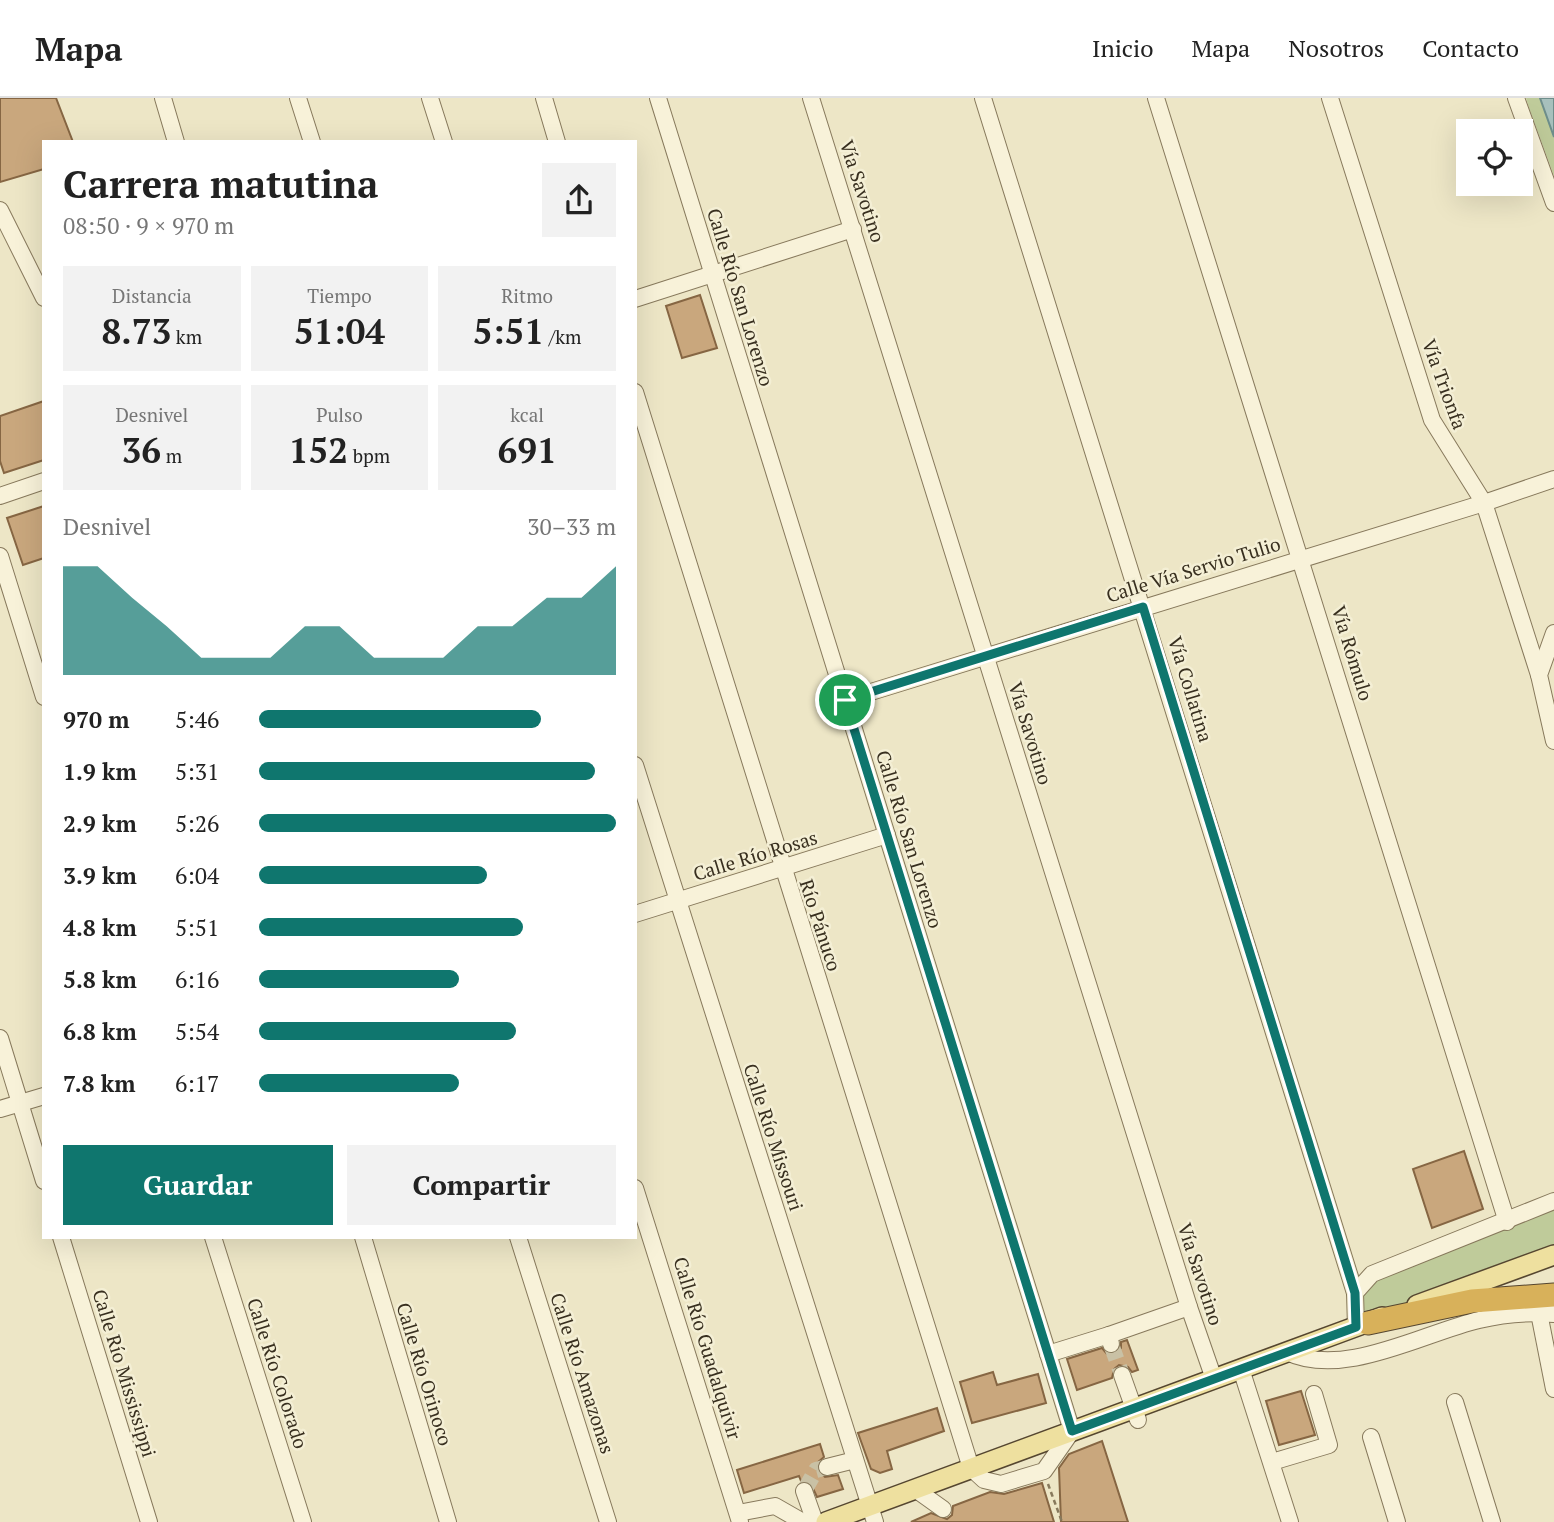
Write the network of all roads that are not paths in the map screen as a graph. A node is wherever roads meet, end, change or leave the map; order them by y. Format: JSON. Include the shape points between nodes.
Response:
{"nodes":[{"id":1,"x":163,"y":98,"type":"edge"},
{"id":2,"x":298,"y":98,"type":"edge"},
{"id":3,"x":430,"y":98,"type":"edge"},
{"id":4,"x":544,"y":98,"type":"edge"},
{"id":5,"x":658,"y":98,"type":"edge"},
{"id":6,"x":811,"y":98,"type":"edge"},
{"id":7,"x":983,"y":98,"type":"edge"},
{"id":8,"x":1156,"y":98,"type":"edge"},
{"id":9,"x":1330,"y":98,"type":"edge"},
{"id":10,"x":1517,"y":98,"type":"edge"},
{"id":11,"x":175,"y":140,"type":"edge"},
{"id":12,"x":311,"y":140,"type":"edge"},
{"id":13,"x":442,"y":140,"type":"edge"},
{"id":14,"x":556,"y":140,"type":"edge"},
{"id":15,"x":1554,"y":203,"type":"edge"},
{"id":16,"x":0,"y":210,"type":"edge"},
{"id":17,"x":853,"y":229,"type":"junction"},
{"id":18,"x":711,"y":275,"type":"junction"},
{"id":19,"x":42,"y":294,"type":"edge"},
{"id":20,"x":637,"y":298,"type":"edge"},
{"id":21,"x":637,"y":399,"type":"edge"},
{"id":22,"x":1554,"y":478,"type":"edge"},
{"id":23,"x":42,"y":482,"type":"edge"},
{"id":24,"x":0,"y":496,"type":"edge"},
{"id":25,"x":1484,"y":503,"type":"junction"},
{"id":26,"x":0,"y":556,"type":"edge"},
{"id":27,"x":1301,"y":558,"type":"junction"},
{"id":28,"x":1143,"y":607,"type":"junction"},
{"id":29,"x":1554,"y":633,"type":"edge"},
{"id":30,"x":985,"y":657,"type":"junction"},
{"id":31,"x":1539,"y":675,"type":"junction"},
{"id":32,"x":42,"y":691,"type":"edge"},
{"id":33,"x":845,"y":700,"type":"junction"},
{"id":34,"x":1554,"y":741,"type":"edge"},
{"id":35,"x":637,"y":771,"type":"edge"},
{"id":36,"x":887,"y":835,"type":"junction"},
{"id":37,"x":781,"y":869,"type":"junction"},
{"id":38,"x":677,"y":901,"type":"junction"},
{"id":39,"x":637,"y":913,"type":"edge"},
{"id":40,"x":0,"y":1038,"type":"edge"},
{"id":41,"x":42,"y":1097,"type":"edge"},
{"id":42,"x":20,"y":1103,"type":"junction"},
{"id":43,"x":0,"y":1109,"type":"edge"},
{"id":44,"x":42,"y":1174,"type":"edge"},
{"id":45,"x":637,"y":1194,"type":"edge"},
{"id":46,"x":1554,"y":1201,"type":"edge"},
{"id":47,"x":1507,"y":1222,"type":"junction"},
{"id":48,"x":62,"y":1239,"type":"edge"},
{"id":49,"x":214,"y":1239,"type":"edge"},
{"id":50,"x":364,"y":1239,"type":"edge"},
{"id":51,"x":519,"y":1239,"type":"edge"},
{"id":52,"x":1554,"y":1255,"type":"edge"},
{"id":53,"x":1355,"y":1293,"type":"junction"},
{"id":54,"x":1554,"y":1295,"type":"edge"},
{"id":55,"x":1189,"y":1307,"type":"junction"},
{"id":56,"x":1546,"y":1314,"type":"edge"},
{"id":57,"x":1362,"y":1325,"type":"junction"},
{"id":58,"x":1287,"y":1352,"type":"junction"},
{"id":59,"x":1048,"y":1354,"type":"junction"},
{"id":60,"x":1241,"y":1369,"type":"junction"},
{"id":61,"x":1122,"y":1375,"type":"tunnel mouth"},
{"id":62,"x":1214,"y":1379,"type":"junction"},
{"id":63,"x":1554,"y":1389,"type":"edge"},
{"id":64,"x":1314,"y":1394,"type":"dead end"},
{"id":65,"x":1455,"y":1402,"type":"dead end"},
{"id":66,"x":1136,"y":1414,"type":"junction"},
{"id":67,"x":1081,"y":1432,"type":"junction"},
{"id":68,"x":1371,"y":1437,"type":"dead end"},
{"id":69,"x":855,"y":1460,"type":"junction"},
{"id":70,"x":1272,"y":1462,"type":"junction"},
{"id":71,"x":827,"y":1467,"type":"tunnel mouth"},
{"id":72,"x":971,"y":1468,"type":"junction"},
{"id":73,"x":915,"y":1489,"type":"junction"},
{"id":74,"x":804,"y":1491,"type":"dead end"},
{"id":75,"x":943,"y":1509,"type":"dead end"},
{"id":76,"x":872,"y":1514,"type":"edge"},
{"id":77,"x":739,"y":1517,"type":"edge"},
{"id":78,"x":149,"y":1522,"type":"edge"},
{"id":79,"x":303,"y":1522,"type":"edge"},
{"id":80,"x":448,"y":1522,"type":"edge"},
{"id":81,"x":608,"y":1522,"type":"edge"},
{"id":82,"x":803,"y":1522,"type":"edge"},
{"id":83,"x":815,"y":1522,"type":"edge"},
{"id":84,"x":826,"y":1522,"type":"edge"},
{"id":85,"x":1290,"y":1522,"type":"edge"},
{"id":86,"x":1397,"y":1522,"type":"edge"},
{"id":87,"x":1492,"y":1522,"type":"edge"}],
"edges":[{"from":1,"to":11,"type":"street"},
{"from":2,"to":12,"type":"street"},
{"from":3,"to":13,"type":"street"},
{"from":4,"to":14,"type":"street"},
{"from":5,"to":18,"type":"street","name":"Calle Río San Lorenzo"},
{"from":6,"to":17,"type":"street","name":"Vía Savotino"},
{"from":7,"to":28,"type":"street","name":"Vía Collatina"},
{"from":8,"to":27,"type":"street","name":"Vía Rómulo"},
{"from":9,"to":25,"type":"street","name":"Vía Trionfa","via":[[1432,420]]},
{"from":10,"to":15,"type":"street"},
{"from":16,"to":19,"type":"street"},
{"from":17,"to":18,"type":"street"},
{"from":17,"to":30,"type":"street","name":"Vía Savotino"},
{"from":18,"to":20,"type":"street"},
{"from":18,"to":33,"type":"street","name":"Calle Río San Lorenzo"},
{"from":21,"to":37,"type":"street","name":"Río Pánuco"},
{"from":22,"to":25,"type":"street","name":"Calle Vía Servio Tulio"},
{"from":23,"to":24,"type":"street"},
{"from":25,"to":27,"type":"street","name":"Calle Vía Servio Tulio"},
{"from":25,"to":31,"type":"street","name":"Vía Trionfa"},
{"from":26,"to":32,"type":"street"},
{"from":27,"to":28,"type":"street","name":"Calle Vía Servio Tulio"},
{"from":27,"to":47,"type":"street","name":"Vía Rómulo"},
{"from":28,"to":30,"type":"street","name":"Calle Vía Servio Tulio"},
{"from":28,"to":53,"type":"street","name":"Vía Collatina"},
{"from":29,"to":31,"type":"street"},
{"from":30,"to":33,"type":"street","name":"Calle Vía Servio Tulio"},
{"from":30,"to":55,"type":"street","name":"Vía Savotino"},
{"from":31,"to":34,"type":"street","name":"Vía Trionfa"},
{"from":33,"to":36,"type":"street","name":"Calle Río San Lorenzo"},
{"from":35,"to":38,"type":"street","name":"Calle Río Missouri"},
{"from":36,"to":37,"type":"street","name":"Calle Río Rosas"},
{"from":36,"to":59,"type":"street","name":"Calle Río San Lorenzo"},
{"from":37,"to":38,"type":"street","name":"Calle Río Rosas"},
{"from":37,"to":72,"type":"street","name":"Río Pánuco"},
{"from":38,"to":39,"type":"street","name":"Calle Río Rosas"},
{"from":38,"to":69,"type":"street","name":"Calle Río Missouri"},
{"from":40,"to":42,"type":"street"},
{"from":41,"to":42,"type":"street"},
{"from":42,"to":43,"type":"street"},
{"from":42,"to":44,"type":"street"},
{"from":45,"to":77,"type":"street","name":"Calle Río Guadalquivir"},
{"from":46,"to":47,"type":"street"},
{"from":47,"to":53,"type":"street","via":[[1372,1274]]},
{"from":48,"to":78,"type":"street","name":"Calle Río Mississippi"},
{"from":49,"to":79,"type":"street","name":"Calle Río Colorado"},
{"from":50,"to":80,"type":"street","name":"Calle Río Orinoco"},
{"from":51,"to":81,"type":"street","name":"Calle Río Amazonas"},
{"from":52,"to":57,"type":"main road"},
{"from":53,"to":57,"type":"street","name":"Vía Collatina"},
{"from":54,"to":57,"type":"highway","via":[[1472,1301]]},
{"from":55,"to":59,"type":"street","via":[[1110,1340]]},
{"from":55,"to":62,"type":"street","name":"Vía Savotino"},
{"from":56,"to":58,"type":"street","via":[[1478,1320],[1390,1351],[1315,1360]]},
{"from":56,"to":63,"type":"street"},
{"from":57,"to":58,"type":"main road"},
{"from":58,"to":60,"type":"main road"},
{"from":59,"to":67,"type":"street","name":"Calle Río San Lorenzo"},
{"from":60,"to":62,"type":"main road"},
{"from":60,"to":70,"type":"street"},
{"from":61,"to":66,"type":"street"},
{"from":62,"to":66,"type":"main road"},
{"from":64,"to":70,"type":"street","via":[[1329,1445]]},
{"from":65,"to":87,"type":"street"},
{"from":66,"to":67,"type":"main road"},
{"from":67,"to":72,"type":"main road"},
{"from":67,"to":72,"type":"street","via":[[1044,1471],[1001,1484],[984,1480]]},
{"from":68,"to":86,"type":"street"},
{"from":69,"to":71,"type":"street"},
{"from":69,"to":76,"type":"street","name":"Calle Río Missouri"},
{"from":70,"to":85,"type":"street"},
{"from":72,"to":73,"type":"main road"},
{"from":73,"to":75,"type":"street"},
{"from":73,"to":76,"type":"main road"},
{"from":74,"to":83,"type":"street"},
{"from":76,"to":84,"type":"main road"},
{"from":77,"to":82,"type":"street","via":[[775,1506]]}]}
